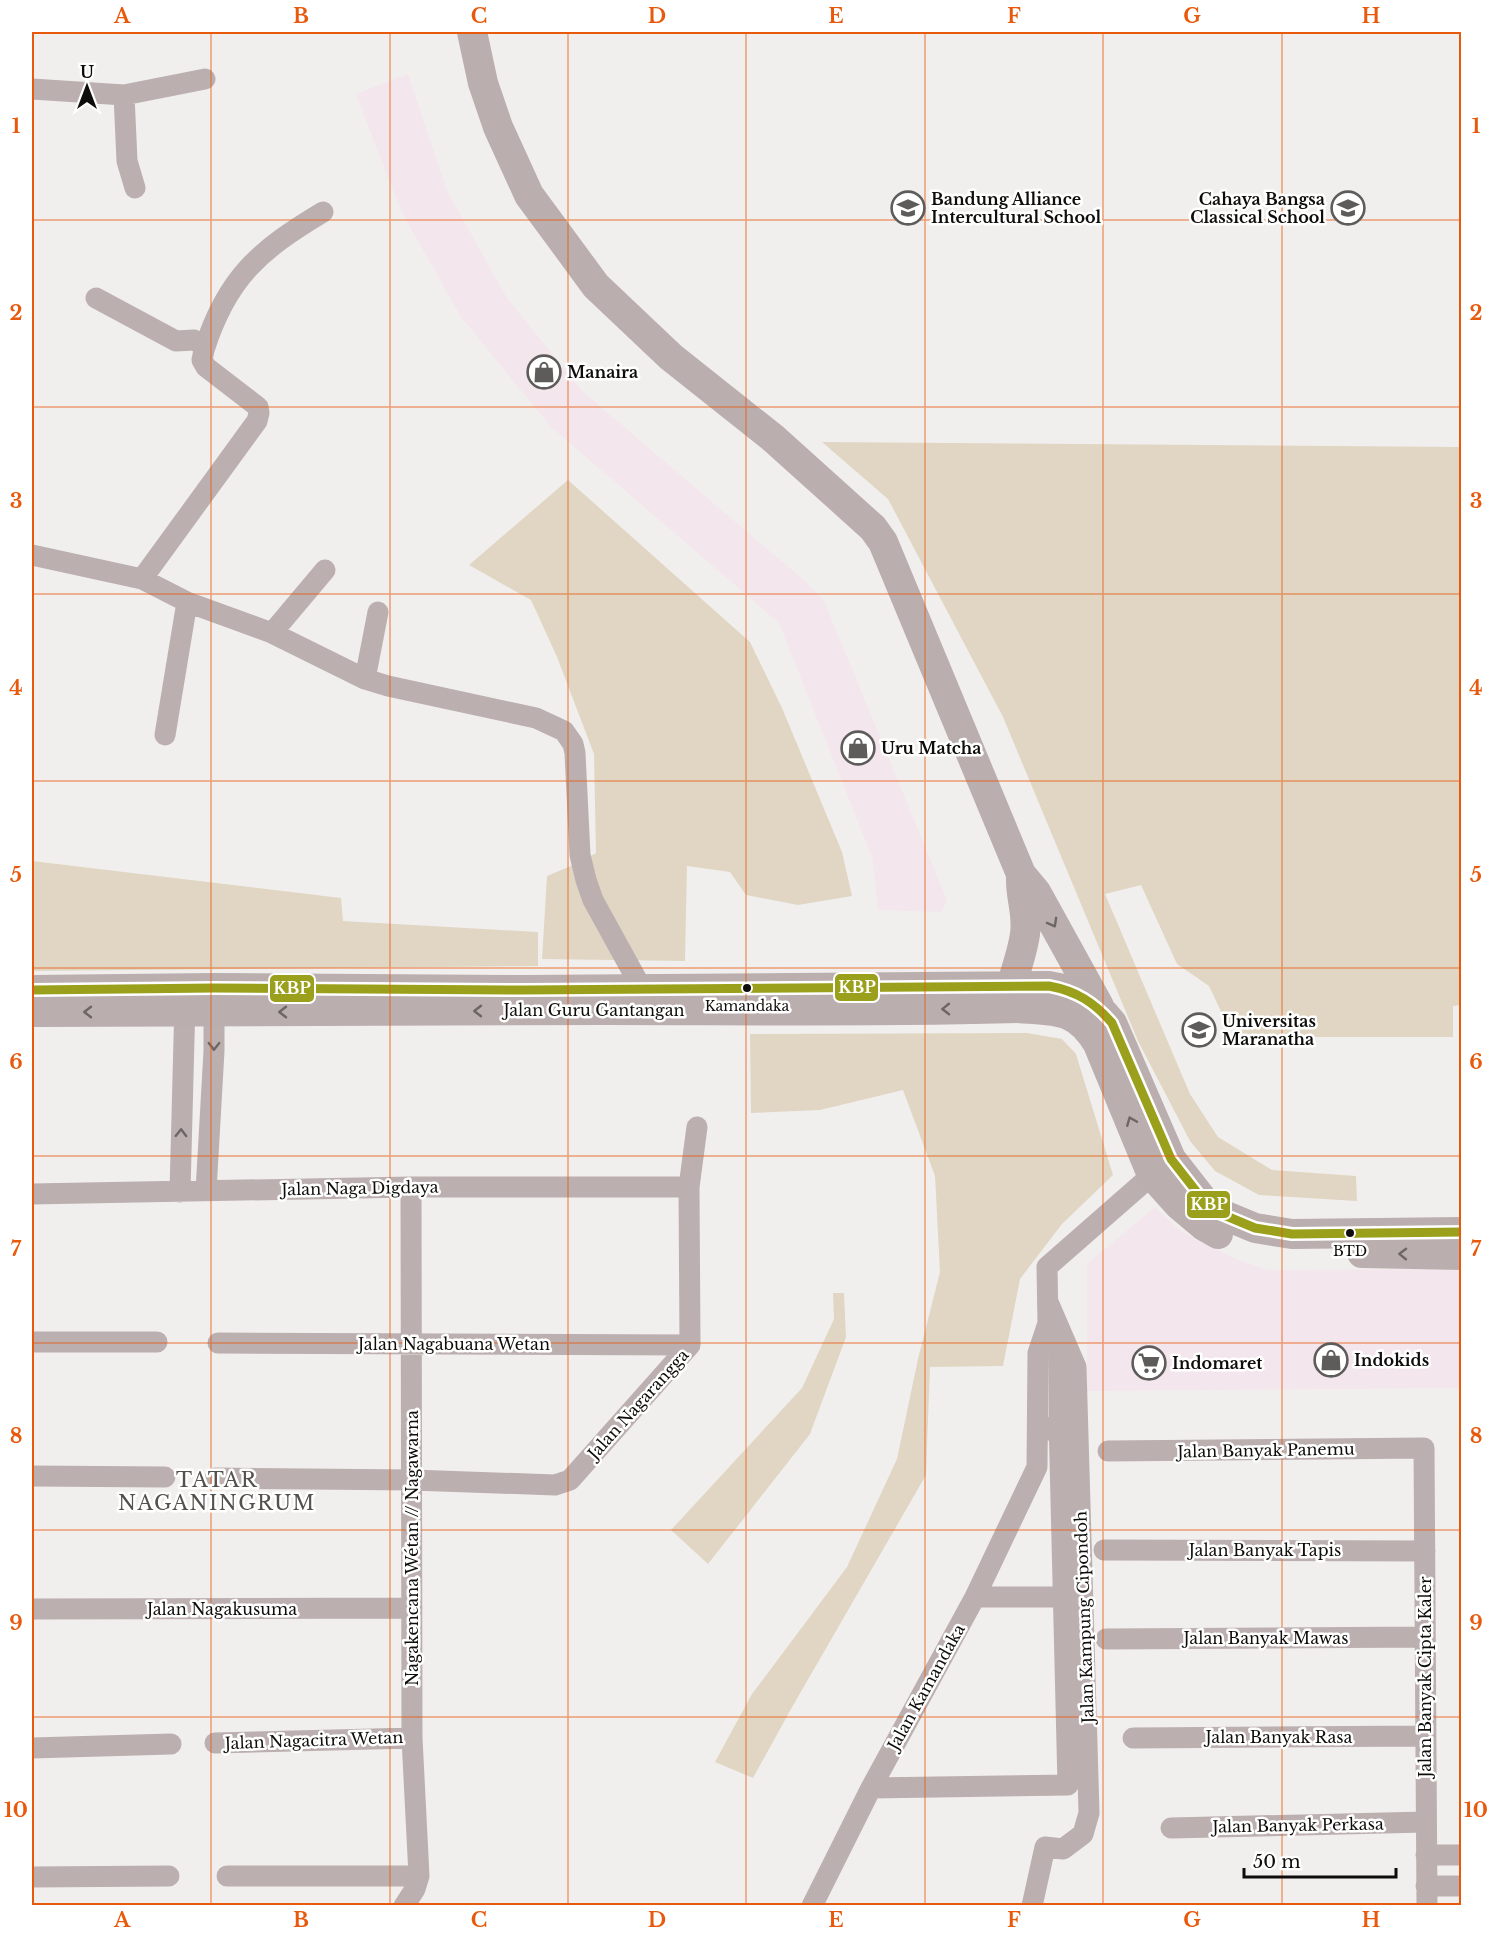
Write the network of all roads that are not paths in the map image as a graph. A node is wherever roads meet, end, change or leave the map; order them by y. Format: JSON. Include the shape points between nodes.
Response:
{"nodes":[{"id":1,"x":472,"y":32,"type":"edge"},
{"id":2,"x":205,"y":79,"type":"dead end"},
{"id":3,"x":32,"y":89,"type":"edge"},
{"id":4,"x":124,"y":95,"type":"junction"},
{"id":5,"x":135,"y":188,"type":"dead end"},
{"id":6,"x":323,"y":212,"type":"dead end"},
{"id":7,"x":96,"y":298,"type":"dead end"},
{"id":8,"x":204,"y":350,"type":"junction"},
{"id":9,"x":32,"y":555,"type":"edge"},
{"id":10,"x":326,"y":570,"type":"dead end"},
{"id":11,"x":142,"y":579,"type":"junction"},
{"id":12,"x":187,"y":602,"type":"junction"},
{"id":13,"x":378,"y":612,"type":"dead end"},
{"id":14,"x":272,"y":633,"type":"junction"},
{"id":15,"x":365,"y":679,"type":"junction"},
{"id":16,"x":165,"y":735,"type":"dead end"},
{"id":17,"x":1022,"y":874,"type":"junction"},
{"id":18,"x":642,"y":989,"type":"junction"},
{"id":19,"x":32,"y":990,"type":"edge"},
{"id":20,"x":1008,"y":997,"type":"junction"},
{"id":21,"x":199,"y":1000,"type":"junction"},
{"id":22,"x":1101,"y":1009,"type":"junction"},
{"id":23,"x":32,"y":1012,"type":"edge"},
{"id":24,"x":697,"y":1127,"type":"dead end"},
{"id":25,"x":1161,"y":1168,"type":"junction"},
{"id":26,"x":411,"y":1186,"type":"junction"},
{"id":27,"x":689,"y":1186,"type":"junction"},
{"id":28,"x":206,"y":1191,"type":"junction"},
{"id":29,"x":180,"y":1192,"type":"junction"},
{"id":30,"x":32,"y":1194,"type":"edge"},
{"id":31,"x":1461,"y":1232,"type":"edge"},
{"id":32,"x":1461,"y":1255,"type":"edge"},
{"id":33,"x":1048,"y":1302,"type":"junction"},
{"id":34,"x":1048,"y":1323,"type":"junction"},
{"id":35,"x":32,"y":1342,"type":"edge"},
{"id":36,"x":157,"y":1342,"type":"dead end"},
{"id":37,"x":219,"y":1343,"type":"dead end"},
{"id":38,"x":411,"y":1344,"type":"junction"},
{"id":39,"x":690,"y":1345,"type":"junction"},
{"id":40,"x":1059,"y":1419,"type":"junction"},
{"id":41,"x":1424,"y":1448,"type":"joint"},
{"id":42,"x":1108,"y":1451,"type":"dead end"},
{"id":43,"x":1037,"y":1467,"type":"junction"},
{"id":44,"x":32,"y":1476,"type":"edge"},
{"id":45,"x":165,"y":1477,"type":"dead end"},
{"id":46,"x":215,"y":1478,"type":"dead end"},
{"id":47,"x":412,"y":1480,"type":"junction"},
{"id":48,"x":1104,"y":1550,"type":"dead end"},
{"id":49,"x":1425,"y":1551,"type":"junction"},
{"id":50,"x":1064,"y":1597,"type":"junction"},
{"id":51,"x":975,"y":1598,"type":"junction"},
{"id":52,"x":412,"y":1608,"type":"junction"},
{"id":53,"x":32,"y":1609,"type":"edge"},
{"id":54,"x":1425,"y":1637,"type":"junction"},
{"id":55,"x":1106,"y":1639,"type":"dead end"},
{"id":56,"x":1426,"y":1736,"type":"junction"},
{"id":57,"x":412,"y":1738,"type":"junction"},
{"id":58,"x":1133,"y":1738,"type":"dead end"},
{"id":59,"x":215,"y":1743,"type":"dead end"},
{"id":60,"x":171,"y":1744,"type":"dead end"},
{"id":61,"x":32,"y":1748,"type":"edge"},
{"id":62,"x":871,"y":1788,"type":"junction"},
{"id":63,"x":1426,"y":1822,"type":"junction"},
{"id":64,"x":1170,"y":1828,"type":"dead end"},
{"id":65,"x":1426,"y":1855,"type":"junction"},
{"id":66,"x":1461,"y":1855,"type":"edge"},
{"id":67,"x":169,"y":1876,"type":"dead end"},
{"id":68,"x":226,"y":1876,"type":"dead end"},
{"id":69,"x":419,"y":1876,"type":"junction"},
{"id":70,"x":32,"y":1877,"type":"edge"},
{"id":71,"x":1461,"y":1886,"type":"edge"},
{"id":72,"x":1427,"y":1896,"type":"edge"},
{"id":73,"x":404,"y":1905,"type":"edge"},
{"id":74,"x":812,"y":1905,"type":"edge"},
{"id":75,"x":1032,"y":1905,"type":"edge"}],
"edges":[{"from":1,"to":17,"type":"street","via":[[498,127],[529,195],[596,286],[671,357],[773,438],[873,528],[883,542]]},
{"from":2,"to":4,"type":"street"},
{"from":3,"to":4,"type":"street"},
{"from":4,"to":5,"type":"street","via":[[127,161]]},
{"from":6,"to":8,"type":"street","via":[[261,254],[239,277],[210,328]]},
{"from":7,"to":8,"type":"street","via":[[176,341],[194,340]]},
{"from":8,"to":11,"type":"street","via":[[202,360],[206,367],[258,407],[257,421]]},
{"from":9,"to":11,"type":"street"},
{"from":10,"to":14,"type":"street"},
{"from":11,"to":12,"type":"street"},
{"from":12,"to":14,"type":"street"},
{"from":12,"to":16,"type":"street"},
{"from":13,"to":15,"type":"street"},
{"from":14,"to":15,"type":"street"},
{"from":15,"to":18,"type":"street","via":[[536,718],[564,731],[575,753],[580,855],[586,880]]},
{"from":17,"to":20,"type":"street","via":[[1025,934]]},
{"from":17,"to":22,"type":"street","one_way":true},
{"from":18,"to":20,"type":"street","name":"Jalan Guru Gantangan"},
{"from":18,"to":21,"type":"street","name":"Jalan Guru Gantangan"},
{"from":19,"to":21,"type":"street","name":"Jalan Guru Gantangan"},
{"from":20,"to":21,"type":"street","name":"Jalan Guru Gantangan","one_way":true,"via":[[797,1012]]},
{"from":20,"to":22,"type":"street","name":"Jalan Guru Gantangan","via":[[1049,986],[1066,988],[1087,997]]},
{"from":25,"to":20,"type":"street","name":"Jalan Guru Gantangan","one_way":true,"via":[[1090,1031],[1080,1020]]},
{"from":21,"to":23,"type":"street","name":"Jalan Guru Gantangan","one_way":true},
{"from":21,"to":28,"type":"street","one_way":true,"via":[[214,1051]]},
{"from":29,"to":21,"type":"street","one_way":true},
{"from":22,"to":25,"type":"street","name":"Jalan Guru Gantangan","via":[[1121,1041]]},
{"from":24,"to":27,"type":"street","name":"Jalan Nagarangga"},
{"from":25,"to":31,"type":"street","name":"Jalan Guru Gantangan","via":[[1219,1213],[1255,1228],[1292,1234]]},
{"from":32,"to":25,"type":"street","name":"Jalan Guru Gantangan","one_way":true,"via":[[1278,1252],[1244,1243],[1204,1226],[1179,1205]]},
{"from":25,"to":33,"type":"street","name":"Jalan Kamandaka","via":[[1047,1267]]},
{"from":26,"to":27,"type":"street","name":"Jalan Naga Digdaya"},
{"from":26,"to":28,"type":"street","name":"Jalan Naga Digdaya"},
{"from":26,"to":38,"type":"street","name":"Nagakencana Wétan // Nagawarna"},
{"from":27,"to":39,"type":"street","name":"Jalan Nagarangga"},
{"from":28,"to":29,"type":"street","name":"Jalan Naga Digdaya"},
{"from":29,"to":30,"type":"street","name":"Jalan Naga Digdaya"},
{"from":33,"to":34,"type":"street","name":"Jalan Kamandaka"},
{"from":33,"to":75,"type":"street","name":"Jalan Kampung Cipondoh","via":[[1076,1367],[1089,1814],[1083,1834],[1063,1849],[1045,1846]]},
{"from":34,"to":40,"type":"street","name":"Jalan Kamandaka","via":[[1059,1353]]},
{"from":34,"to":43,"type":"street","name":"Jalan Kamandaka","via":[[1038,1353]]},
{"from":35,"to":36,"type":"street"},
{"from":37,"to":38,"type":"street","name":"Jalan Nagabuana Wetan"},
{"from":38,"to":39,"type":"street","name":"Jalan Nagabuana Wetan"},
{"from":38,"to":47,"type":"street","name":"Nagakencana Wétan // Nagawarna"},
{"from":39,"to":47,"type":"street","name":"Jalan Nagarangga","via":[[570,1480],[555,1485]]},
{"from":40,"to":43,"type":"street","name":"Jalan Kamandaka"},
{"from":40,"to":50,"type":"street"},
{"from":41,"to":42,"type":"street","name":"Jalan Banyak Panemu"},
{"from":41,"to":49,"type":"street","name":"Jalan Banyak Cipta Kaler"},
{"from":43,"to":51,"type":"street","name":"Jalan Kamandaka"},
{"from":44,"to":45,"type":"street"},
{"from":46,"to":47,"type":"street","name":"Jalan Nagarangga"},
{"from":47,"to":52,"type":"street","name":"Nagakencana Wétan // Nagawarna"},
{"from":48,"to":49,"type":"street","name":"Jalan Banyak Tapis"},
{"from":49,"to":54,"type":"street","name":"Jalan Banyak Cipta Kaler"},
{"from":50,"to":51,"type":"street"},
{"from":50,"to":62,"type":"street","via":[[1068,1785]]},
{"from":51,"to":62,"type":"street","name":"Jalan Kamandaka"},
{"from":52,"to":53,"type":"street","name":"Jalan Nagakusuma"},
{"from":52,"to":57,"type":"street","name":"Nagakencana Wétan // Nagawarna"},
{"from":54,"to":55,"type":"street","name":"Jalan Banyak Mawas"},
{"from":54,"to":56,"type":"street","name":"Jalan Banyak Cipta Kaler"},
{"from":56,"to":58,"type":"street","name":"Jalan Banyak Rasa"},
{"from":56,"to":63,"type":"street","name":"Jalan Banyak Cipta Kaler"},
{"from":57,"to":59,"type":"street","name":"Jalan Nagacitra Wetan"},
{"from":57,"to":69,"type":"street","name":"Nagakencana Wétan // Nagawarna"},
{"from":60,"to":61,"type":"street"},
{"from":62,"to":74,"type":"street","name":"Jalan Kamandaka"},
{"from":63,"to":64,"type":"street","name":"Jalan Banyak Perkasa"},
{"from":63,"to":65,"type":"street","name":"Jalan Banyak Cipta Kaler"},
{"from":65,"to":66,"type":"street"},
{"from":65,"to":72,"type":"street","name":"Jalan Banyak Cipta Kaler"},
{"from":67,"to":70,"type":"street"},
{"from":68,"to":69,"type":"street"},
{"from":69,"to":73,"type":"street","name":"Nagakencana Wétan // Nagawarna"},
{"from":71,"to":72,"type":"street"}]}
